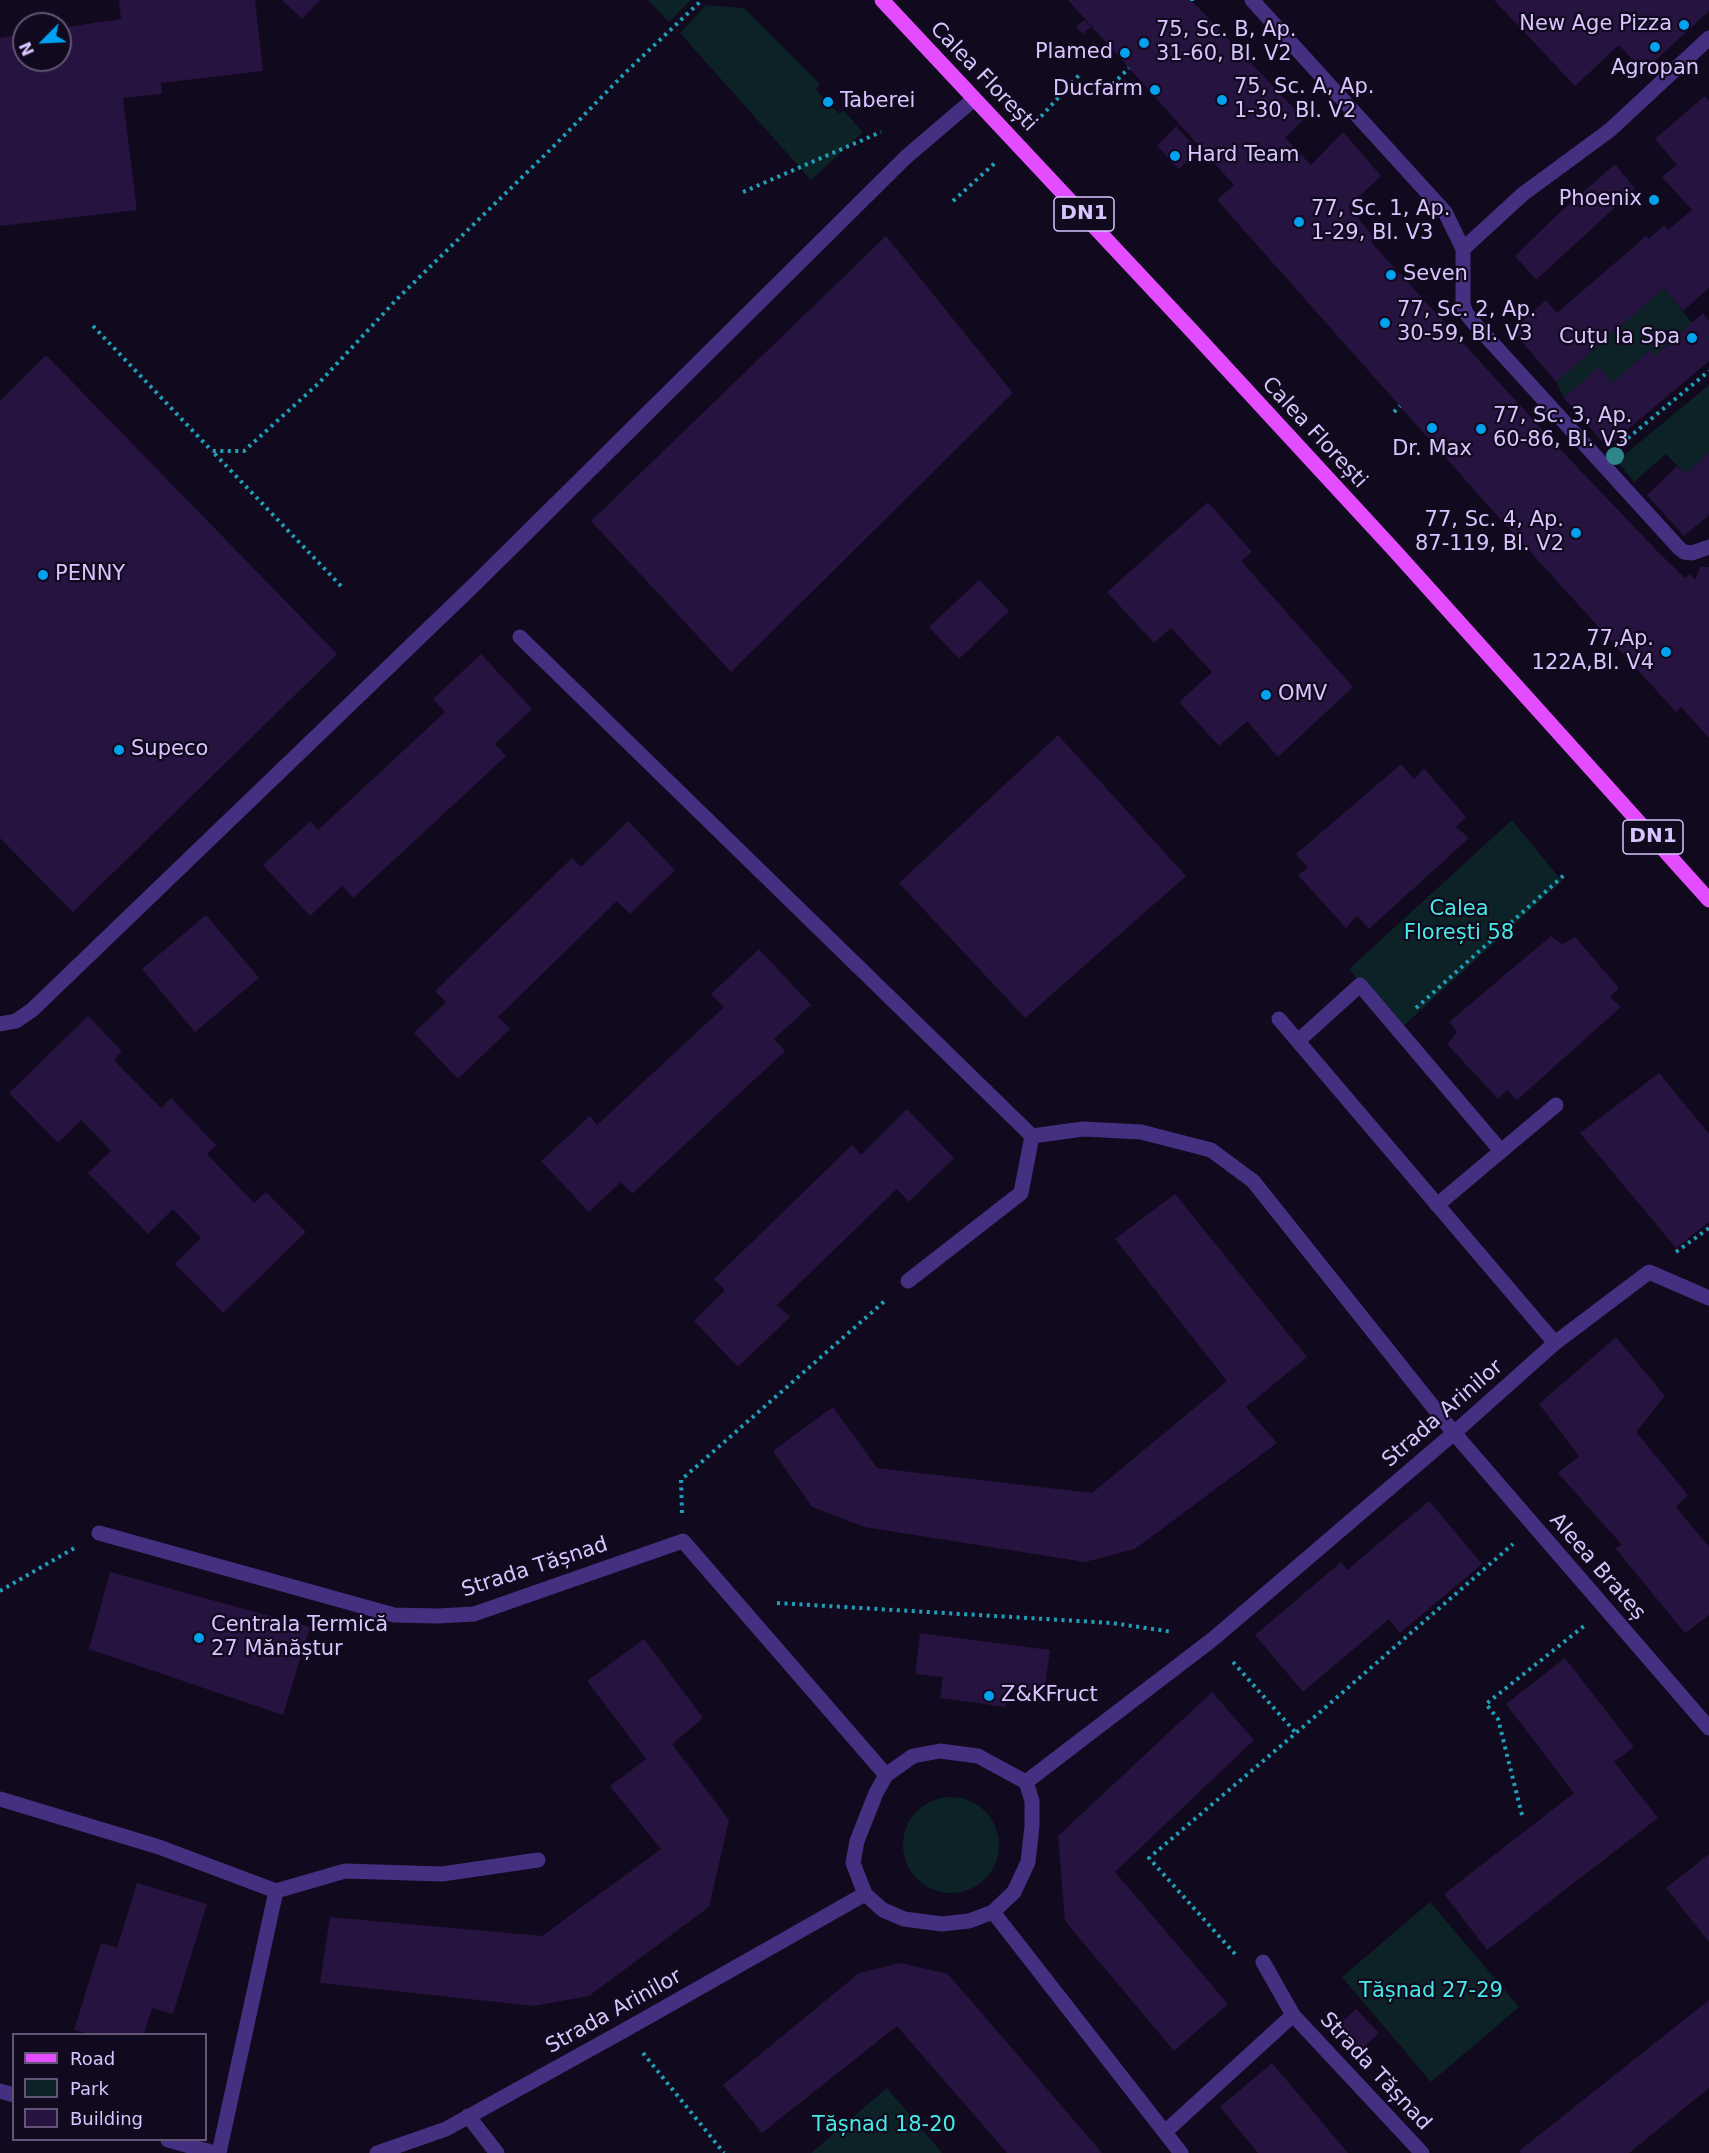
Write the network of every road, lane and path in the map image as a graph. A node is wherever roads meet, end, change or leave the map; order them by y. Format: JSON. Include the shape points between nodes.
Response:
{"nodes":[{"id":1,"x":702,"y":0,"type":"edge"},
{"id":2,"x":882,"y":0,"type":"edge"},
{"id":3,"x":1252,"y":0,"type":"edge"},
{"id":4,"x":1709,"y":38,"type":"edge"},
{"id":5,"x":1129,"y":68,"type":"dead end"},
{"id":6,"x":1102,"y":95,"type":"dead end"},
{"id":7,"x":974,"y":99,"type":"junction"},
{"id":8,"x":881,"y":132,"type":"dead end"},
{"id":9,"x":743,"y":192,"type":"dead end"},
{"id":10,"x":1463,"y":249,"type":"junction"},
{"id":11,"x":93,"y":326,"type":"dead end"},
{"id":12,"x":1709,"y":371,"type":"edge"},
{"id":13,"x":1400,"y":406,"type":"dead end"},
{"id":14,"x":1394,"y":412,"type":"dead end"},
{"id":15,"x":212,"y":452,"type":"junction"},
{"id":16,"x":1601,"y":460,"type":"junction"},
{"id":17,"x":1709,"y":547,"type":"edge"},
{"id":18,"x":341,"y":586,"type":"dead end"},
{"id":19,"x":1598,"y":625,"type":"dead end"},
{"id":20,"x":1595,"y":631,"type":"dead end"},
{"id":21,"x":520,"y":637,"type":"dead end"},
{"id":22,"x":1564,"y":875,"type":"dead end"},
{"id":23,"x":1709,"y":900,"type":"edge"},
{"id":24,"x":1279,"y":1019,"type":"dead end"},
{"id":25,"x":0,"y":1024,"type":"edge"},
{"id":26,"x":1395,"y":1027,"type":"junction"},
{"id":27,"x":1298,"y":1041,"type":"junction"},
{"id":28,"x":1556,"y":1105,"type":"dead end"},
{"id":29,"x":1032,"y":1136,"type":"junction"},
{"id":30,"x":1501,"y":1151,"type":"junction"},
{"id":31,"x":1437,"y":1205,"type":"junction"},
{"id":32,"x":908,"y":1281,"type":"joint"},
{"id":33,"x":1709,"y":1298,"type":"edge"},
{"id":34,"x":1555,"y":1343,"type":"junction"},
{"id":35,"x":1454,"y":1433,"type":"junction"},
{"id":36,"x":1534,"y":1526,"type":"junction"},
{"id":37,"x":99,"y":1533,"type":"joint"},
{"id":38,"x":683,"y":1541,"type":"junction"},
{"id":39,"x":0,"y":1591,"type":"edge"},
{"id":40,"x":734,"y":1600,"type":"junction"},
{"id":41,"x":1606,"y":1608,"type":"junction"},
{"id":42,"x":1213,"y":1638,"type":"junction"},
{"id":43,"x":1709,"y":1728,"type":"edge"},
{"id":44,"x":1296,"y":1733,"type":"junction"},
{"id":45,"x":886,"y":1775,"type":"junction"},
{"id":46,"x":1026,"y":1782,"type":"junction"},
{"id":47,"x":0,"y":1799,"type":"edge"},
{"id":48,"x":1522,"y":1815,"type":"dead end"},
{"id":49,"x":538,"y":1860,"type":"dead end"},
{"id":50,"x":276,"y":1891,"type":"junction"},
{"id":51,"x":865,"y":1894,"type":"junction"},
{"id":52,"x":993,"y":1912,"type":"junction"},
{"id":53,"x":1236,"y":1955,"type":"dead end"},
{"id":54,"x":1263,"y":1962,"type":"dead end"},
{"id":55,"x":1293,"y":2015,"type":"junction"},
{"id":56,"x":625,"y":2031,"type":"junction"},
{"id":57,"x":468,"y":2116,"type":"junction"},
{"id":58,"x":1165,"y":2133,"type":"junction"},
{"id":59,"x":175,"y":2141,"type":"edge"},
{"id":60,"x":215,"y":2153,"type":"edge"},
{"id":61,"x":219,"y":2153,"type":"edge"},
{"id":62,"x":377,"y":2153,"type":"edge"},
{"id":63,"x":497,"y":2153,"type":"edge"},
{"id":64,"x":724,"y":2153,"type":"edge"},
{"id":65,"x":1181,"y":2153,"type":"edge"},
{"id":66,"x":1422,"y":2153,"type":"edge"}],
"edges":[{"from":1,"to":15,"type":"path","via":[[406,291],[319,383],[244,450]]},
{"from":2,"to":7,"type":"main road","name":"Calea Florești","number":"DN1"},
{"from":3,"to":10,"type":"street","via":[[1445,212]]},
{"from":4,"to":10,"type":"street","via":[[1610,130],[1524,194]]},
{"from":5,"to":6,"type":"path"},
{"from":7,"to":23,"type":"main road","name":"Calea Florești","number":"DN1","via":[[1281,428]]},
{"from":7,"to":25,"type":"street","via":[[906,157],[476,583],[32,1011],[16,1021]]},
{"from":8,"to":9,"type":"path"},
{"from":10,"to":16,"type":"street","via":[[1466,313]]},
{"from":11,"to":15,"type":"path"},
{"from":12,"to":16,"type":"path"},
{"from":13,"to":14,"type":"path"},
{"from":15,"to":18,"type":"path"},
{"from":16,"to":17,"type":"street","via":[[1684,552]]},
{"from":19,"to":20,"type":"path"},
{"from":21,"to":29,"type":"street"},
{"from":22,"to":26,"type":"path"},
{"from":24,"to":27,"type":"street"},
{"from":26,"to":27,"type":"street","via":[[1360,985]]},
{"from":26,"to":30,"type":"street"},
{"from":27,"to":31,"type":"street"},
{"from":28,"to":30,"type":"street"},
{"from":29,"to":32,"type":"street","via":[[1021,1193]]},
{"from":29,"to":35,"type":"street","name":"Aleea Brateș","via":[[1083,1129],[1141,1132],[1211,1149],[1253,1181]]},
{"from":30,"to":31,"type":"street"},
{"from":31,"to":34,"type":"street"},
{"from":32,"to":38,"type":"path","via":[[681,1480]]},
{"from":33,"to":34,"type":"street","name":"Strada Arinilor","via":[[1649,1272]]},
{"from":34,"to":35,"type":"street","name":"Strada Arinilor"},
{"from":35,"to":36,"type":"street","name":"Aleea Brateș"},
{"from":35,"to":42,"type":"street","name":"Strada Arinilor"},
{"from":36,"to":41,"type":"street","name":"Aleea Brateș"},
{"from":36,"to":44,"type":"path"},
{"from":37,"to":38,"type":"street","name":"Strada Tășnad","via":[[394,1615],[437,1616],[474,1614]]},
{"from":37,"to":39,"type":"path"},
{"from":38,"to":40,"type":"street"},
{"from":40,"to":42,"type":"path","via":[[1112,1623]]},
{"from":40,"to":45,"type":"street"},
{"from":41,"to":43,"type":"street","name":"Aleea Brateș"},
{"from":41,"to":48,"type":"path","via":[[1486,1704],[1498,1719]]},
{"from":42,"to":44,"type":"path"},
{"from":42,"to":46,"type":"street","name":"Strada Arinilor"},
{"from":44,"to":53,"type":"path","via":[[1149,1858]]},
{"from":45,"to":46,"type":"street","via":[[913,1756],[940,1751],[978,1756]]},
{"from":45,"to":51,"type":"street","via":[[857,1841],[853,1863]]},
{"from":46,"to":52,"type":"street","via":[[1032,1801],[1028,1862],[1014,1892]]},
{"from":47,"to":50,"type":"street","via":[[159,1847]]},
{"from":49,"to":50,"type":"street","via":[[442,1874],[345,1871]]},
{"from":50,"to":61,"type":"street"},
{"from":51,"to":52,"type":"street","via":[[883,1910],[904,1919],[942,1924],[969,1921]]},
{"from":51,"to":56,"type":"street","name":"Strada Arinilor"},
{"from":52,"to":58,"type":"street"},
{"from":54,"to":55,"type":"street"},
{"from":55,"to":58,"type":"street","name":"Strada Tășnad"},
{"from":55,"to":66,"type":"street","name":"Strada Tășnad"},
{"from":56,"to":57,"type":"street","name":"Strada Arinilor"},
{"from":56,"to":64,"type":"path"},
{"from":57,"to":62,"type":"street","name":"Strada Arinilor","via":[[446,2129]]},
{"from":57,"to":63,"type":"street"},
{"from":58,"to":65,"type":"street"},
{"from":59,"to":60,"type":"street"}]}
